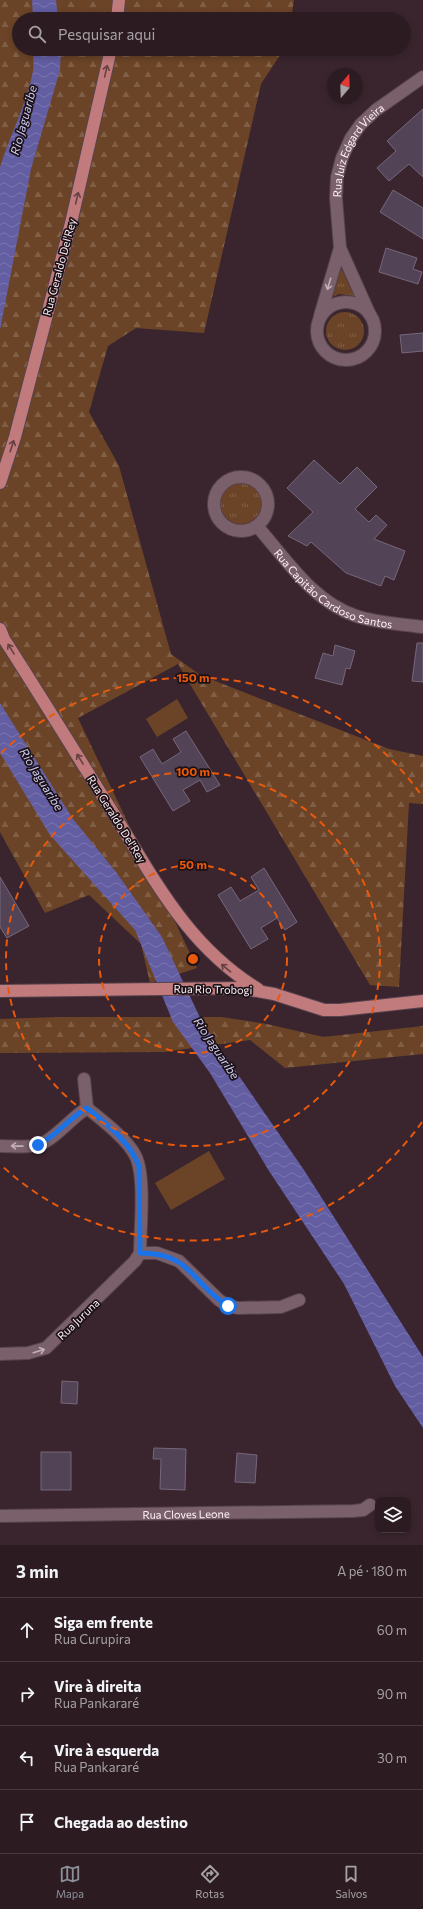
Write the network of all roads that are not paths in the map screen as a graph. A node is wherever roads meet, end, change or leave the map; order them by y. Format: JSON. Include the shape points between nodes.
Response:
{"nodes":[{"id":1,"x":119,"y":0,"type":"edge"},
{"id":2,"x":118,"y":12,"type":"edge"},
{"id":3,"x":109,"y":56,"type":"edge"},
{"id":4,"x":423,"y":77,"type":"edge"},
{"id":5,"x":340,"y":248,"type":"junction"},
{"id":6,"x":370,"y":315,"type":"junction"},
{"id":7,"x":319,"y":321,"type":"junction"},
{"id":8,"x":0,"y":483,"type":"edge"},
{"id":9,"x":257,"y":526,"type":"junction"},
{"id":10,"x":423,"y":627,"type":"edge"},
{"id":11,"x":0,"y":628,"type":"edge"},
{"id":12,"x":258,"y":990,"type":"junction"},
{"id":13,"x":0,"y":991,"type":"edge"},
{"id":14,"x":423,"y":1001,"type":"edge"},
{"id":15,"x":84,"y":1079,"type":"dead end"},
{"id":16,"x":87,"y":1108,"type":"junction"},
{"id":17,"x":0,"y":1146,"type":"edge"},
{"id":18,"x":140,"y":1253,"type":"junction"},
{"id":19,"x":299,"y":1300,"type":"dead end"},
{"id":20,"x":0,"y":1354,"type":"edge"},
{"id":21,"x":370,"y":1505,"type":"dead end"},
{"id":22,"x":0,"y":1516,"type":"edge"}],
"edges":[{"from":1,"to":2,"type":"main road"},
{"from":8,"to":3,"type":"main road","name":"Rua Geraldo Del'Rey","one_way":true,"via":[[15,437],[71,223]]},
{"from":4,"to":5,"type":"street","name":"Rua Juiz Edgard Vieira","via":[[376,110],[351,138],[337,177]]},
{"from":5,"to":6,"type":"street","name":"Rua Juiz Edgard Vieira"},
{"from":5,"to":7,"type":"street","name":"Rua Juiz Edgard Vieira","one_way":true},
{"from":6,"to":7,"type":"street","via":[[353,303],[342,302],[332,305]]},
{"from":6,"to":7,"type":"street","name":"Rua Juiz Edgard Vieira","via":[[375,332],[373,341],[365,352],[353,359],[335,358],[321,346],[317,330]]},
{"from":9,"to":9,"type":"street","via":[[264,520],[268,511],[269,502],[264,490],[255,480],[246,477],[228,479],[216,492],[214,510],[218,518],[231,530],[249,530]]},
{"from":9,"to":10,"type":"street","name":"Rua Capitão Cardoso Santos","via":[[306,582],[336,608],[369,619]]},
{"from":12,"to":11,"type":"main road","name":"Rua Geraldo Del'Rey","one_way":true,"via":[[235,976],[217,960],[179,917],[4,639]]},
{"from":12,"to":13,"type":"main road","name":"Rua Rio Trobogi","via":[[202,988]]},
{"from":12,"to":14,"type":"main road","name":"Rua Rio Trobogi","via":[[324,1010]]},
{"from":15,"to":16,"type":"street"},
{"from":16,"to":17,"type":"street","one_way":true,"via":[[47,1141],[38,1145]]},
{"from":16,"to":18,"type":"street","via":[[129,1146],[137,1161],[140,1176]]},
{"from":18,"to":19,"type":"street","via":[[157,1253],[180,1262],[228,1306],[281,1307]]},
{"from":20,"to":18,"type":"street","name":"Rua Juruna","one_way":true,"via":[[28,1353],[46,1348],[128,1270]]},
{"from":21,"to":22,"type":"street","name":"Rua Cloves Leone","via":[[362,1510],[353,1511]]}]}
